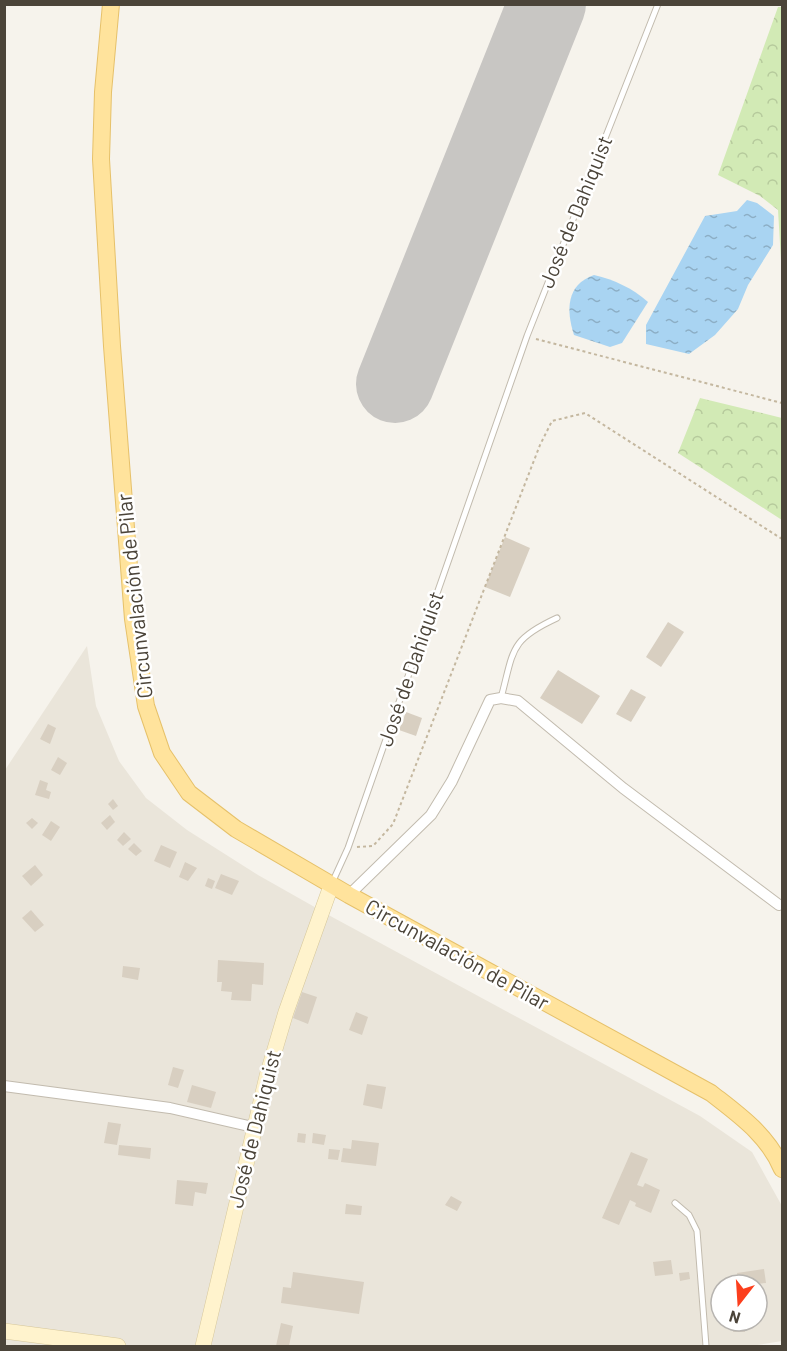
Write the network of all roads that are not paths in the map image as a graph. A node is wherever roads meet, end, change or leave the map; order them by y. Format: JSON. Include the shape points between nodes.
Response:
{"nodes":[{"id":1,"x":111,"y":4,"type":"edge"},
{"id":2,"x":658,"y":4,"type":"edge"},
{"id":3,"x":557,"y":618,"type":"dead end"},
{"id":4,"x":501,"y":698,"type":"junction"},
{"id":5,"x":331,"y":886,"type":"junction"},
{"id":6,"x":349,"y":895,"type":"junction"},
{"id":7,"x":778,"y":905,"type":"dead end"},
{"id":8,"x":4,"y":1086,"type":"edge"},
{"id":9,"x":253,"y":1127,"type":"junction"},
{"id":10,"x":783,"y":1169,"type":"edge"},
{"id":11,"x":675,"y":1203,"type":"dead end"},
{"id":12,"x":4,"y":1331,"type":"edge"},
{"id":13,"x":39,"y":1341,"type":"edge"},
{"id":14,"x":118,"y":1347,"type":"edge"},
{"id":15,"x":203,"y":1347,"type":"edge"},
{"id":16,"x":706,"y":1347,"type":"edge"}],
"edges":[{"from":1,"to":5,"type":"main road","name":"Circunvalación de Pilar","via":[[101,159],[111,346],[133,619],[146,706],[162,753],[189,793],[236,830]]},
{"from":2,"to":5,"type":"lane","name":"José de Dahiquist","via":[[527,336],[348,848]]},
{"from":3,"to":4,"type":"lane","via":[[529,631],[516,644]]},
{"from":4,"to":6,"type":"street","via":[[490,700],[452,780],[430,815]]},
{"from":4,"to":7,"type":"street","via":[[518,702],[623,788]]},
{"from":5,"to":6,"type":"main road","name":"Circunvalación de Pilar"},
{"from":5,"to":9,"type":"main road","name":"José de Dahiquist","via":[[286,1012]]},
{"from":6,"to":10,"type":"main road","name":"Circunvalación de Pilar","via":[[711,1093],[751,1124],[775,1152]]},
{"from":8,"to":9,"type":"street","via":[[170,1108]]},
{"from":9,"to":15,"type":"main road","name":"José de Dahiquist"},
{"from":11,"to":16,"type":"lane","via":[[689,1215],[697,1230]]},
{"from":12,"to":13,"type":"main road"},
{"from":13,"to":14,"type":"main road"}]}
